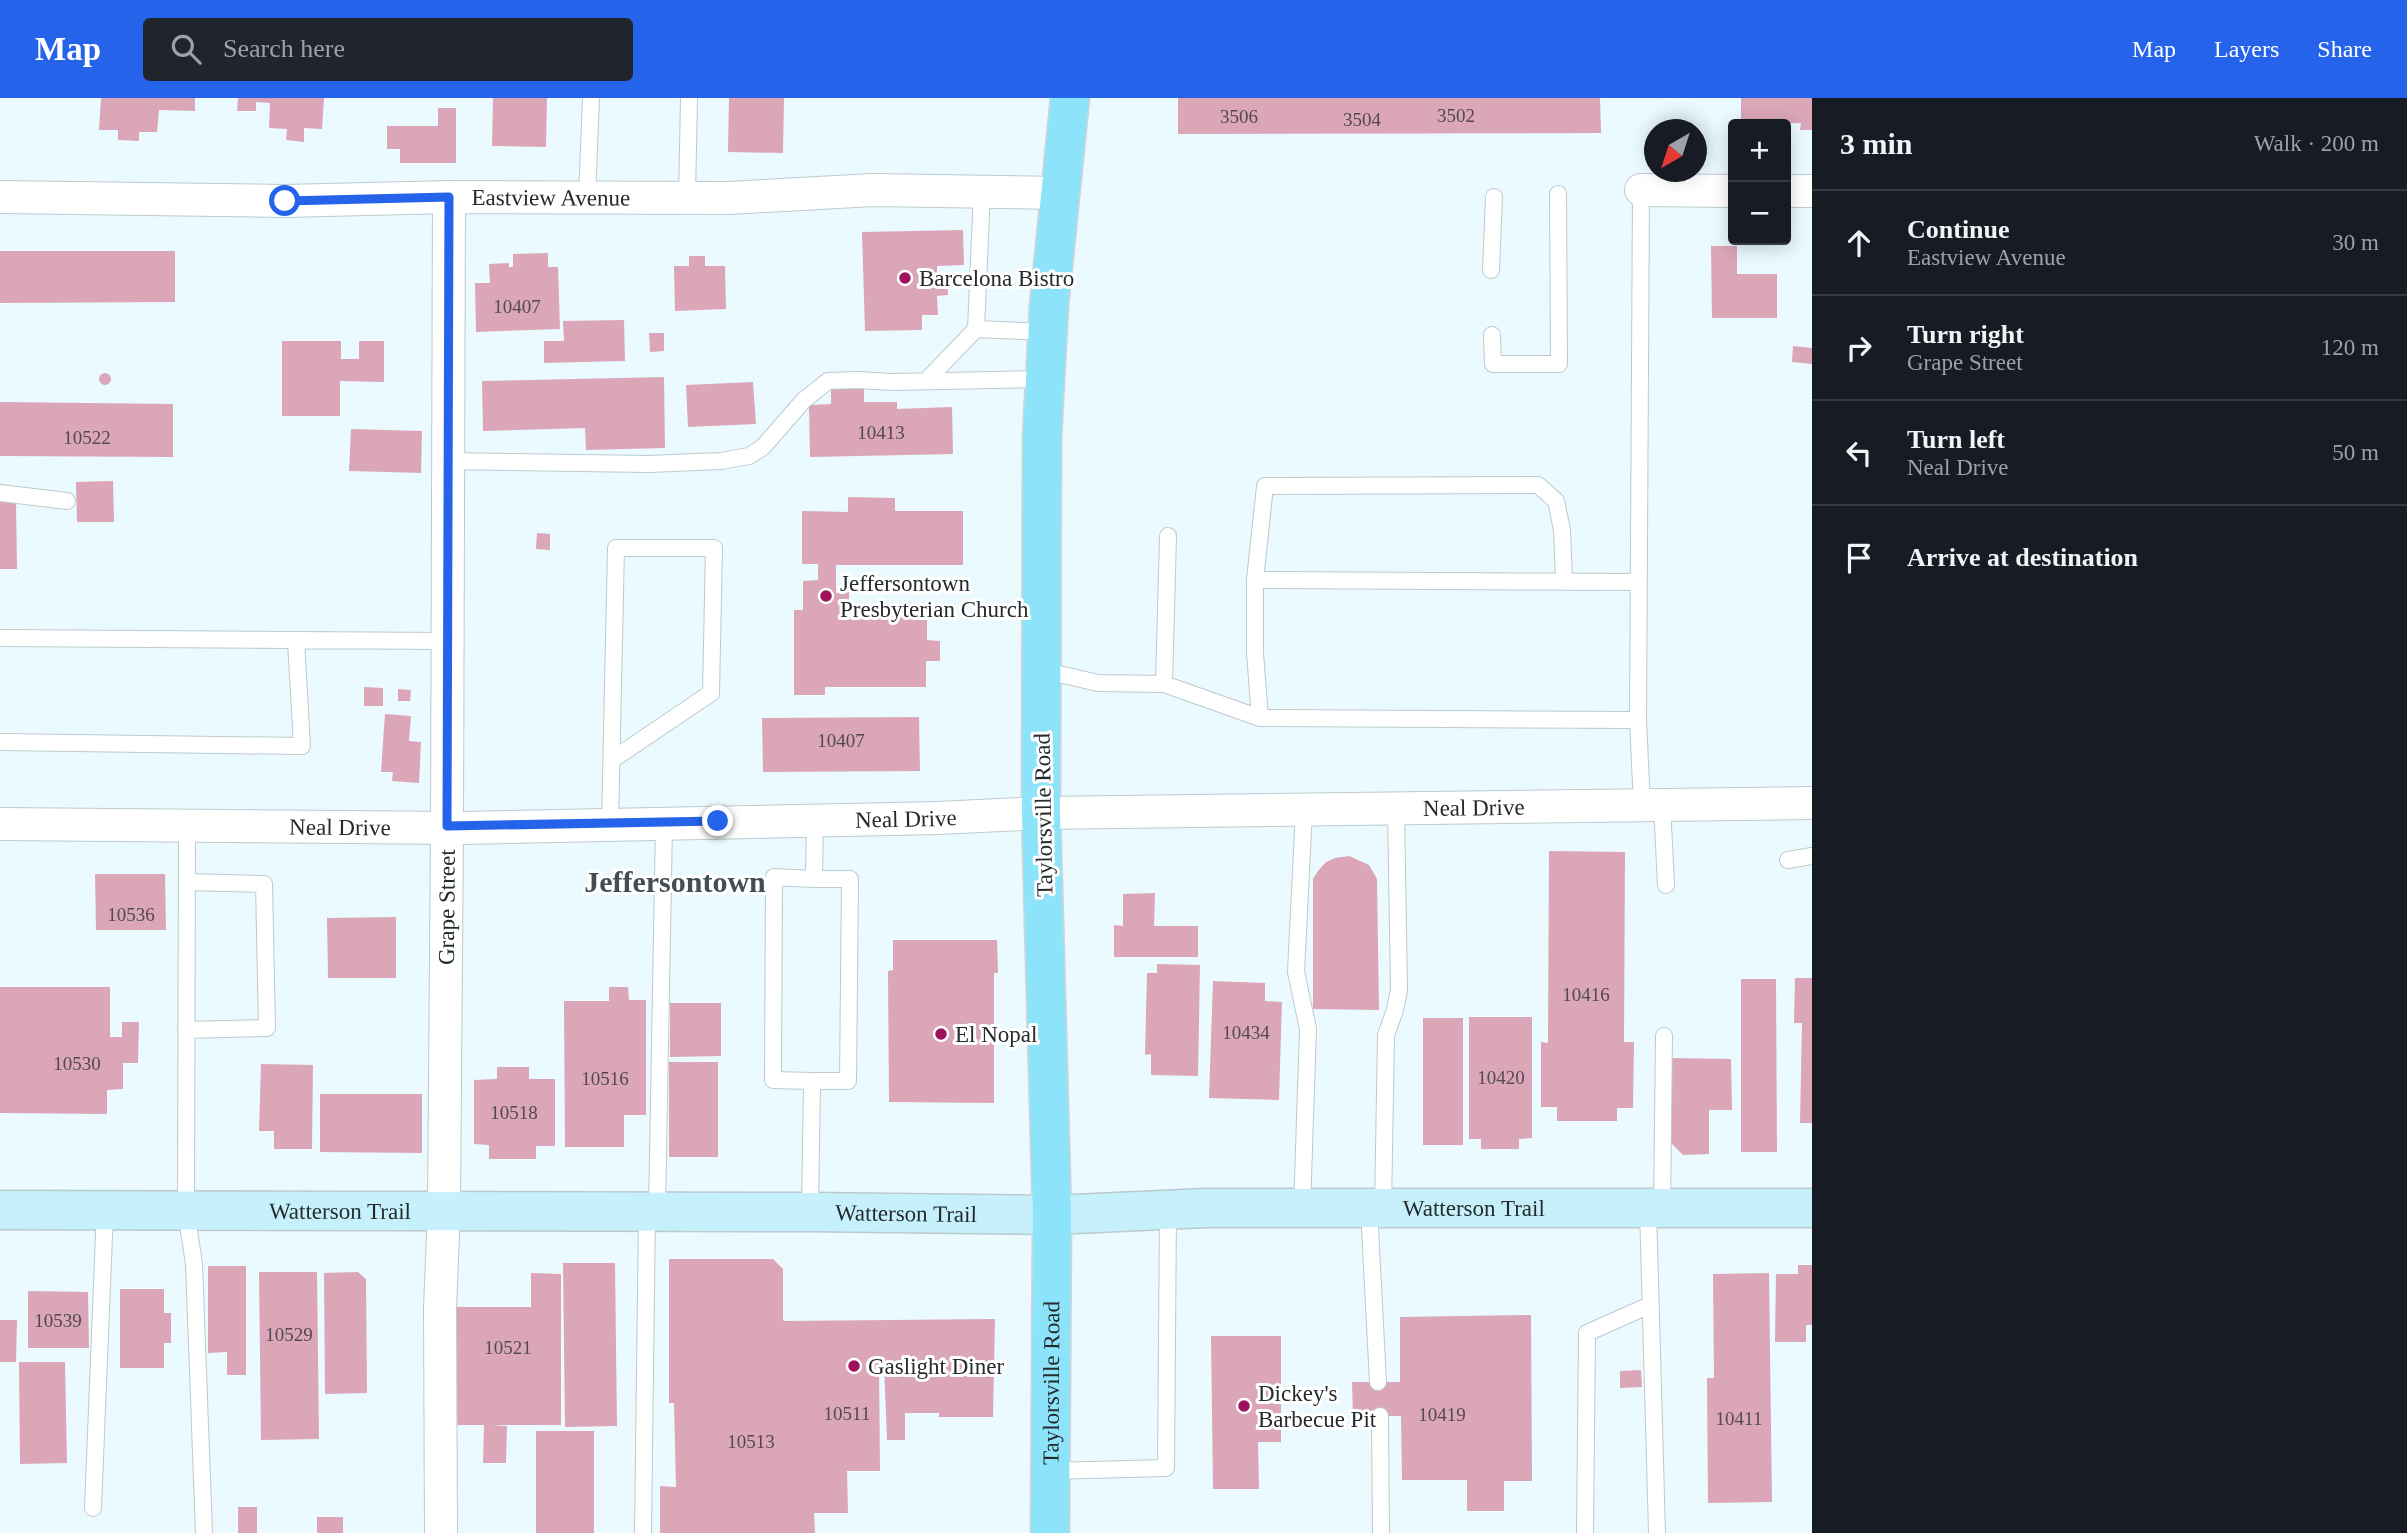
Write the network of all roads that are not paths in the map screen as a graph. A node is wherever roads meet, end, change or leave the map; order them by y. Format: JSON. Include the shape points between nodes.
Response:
{"nodes":[{"id":1,"x":591,"y":98,"type":"edge"},
{"id":2,"x":689,"y":98,"type":"edge"},
{"id":3,"x":1070,"y":98,"type":"edge"},
{"id":4,"x":1641,"y":190,"type":"joint"},
{"id":5,"x":982,"y":191,"type":"junction"},
{"id":6,"x":1728,"y":191,"type":"edge"},
{"id":7,"x":1791,"y":191,"type":"edge"},
{"id":8,"x":1812,"y":191,"type":"edge"},
{"id":9,"x":1061,"y":193,"type":"junction"},
{"id":10,"x":1558,"y":194,"type":"dead end"},
{"id":11,"x":0,"y":197,"type":"edge"},
{"id":12,"x":449,"y":197,"type":"junction"},
{"id":13,"x":1494,"y":197,"type":"dead end"},
{"id":14,"x":587,"y":198,"type":"junction"},
{"id":15,"x":687,"y":198,"type":"junction"},
{"id":16,"x":1491,"y":270,"type":"dead end"},
{"id":17,"x":976,"y":328,"type":"junction"},
{"id":18,"x":1047,"y":332,"type":"junction"},
{"id":19,"x":1492,"y":335,"type":"dead end"},
{"id":20,"x":1045,"y":379,"type":"junction"},
{"id":21,"x":926,"y":381,"type":"junction"},
{"id":22,"x":447,"y":461,"type":"junction"},
{"id":23,"x":0,"y":493,"type":"edge"},
{"id":24,"x":67,"y":500,"type":"dead end"},
{"id":25,"x":1168,"y":536,"type":"dead end"},
{"id":26,"x":1255,"y":580,"type":"junction"},
{"id":27,"x":1564,"y":581,"type":"junction"},
{"id":28,"x":1637,"y":582,"type":"junction"},
{"id":29,"x":0,"y":638,"type":"edge"},
{"id":30,"x":296,"y":641,"type":"junction"},
{"id":31,"x":447,"y":642,"type":"junction"},
{"id":32,"x":1042,"y":670,"type":"junction"},
{"id":33,"x":1164,"y":684,"type":"junction"},
{"id":34,"x":1260,"y":718,"type":"junction"},
{"id":35,"x":1637,"y":720,"type":"junction"},
{"id":36,"x":0,"y":742,"type":"edge"},
{"id":37,"x":612,"y":760,"type":"junction"},
{"id":38,"x":1812,"y":803,"type":"edge"},
{"id":39,"x":1652,"y":805,"type":"junction"},
{"id":40,"x":1396,"y":808,"type":"junction"},
{"id":41,"x":1304,"y":810,"type":"junction"},
{"id":42,"x":1041,"y":813,"type":"junction"},
{"id":43,"x":816,"y":820,"type":"junction"},
{"id":44,"x":664,"y":822,"type":"junction"},
{"id":45,"x":0,"y":824,"type":"edge"},
{"id":46,"x":610,"y":824,"type":"junction"},
{"id":47,"x":187,"y":825,"type":"junction"},
{"id":48,"x":447,"y":826,"type":"junction"},
{"id":49,"x":1812,"y":856,"type":"edge"},
{"id":50,"x":1788,"y":860,"type":"dead end"},
{"id":51,"x":814,"y":879,"type":"junction"},
{"id":52,"x":187,"y":882,"type":"junction"},
{"id":53,"x":1666,"y":885,"type":"dead end"},
{"id":54,"x":186,"y":1030,"type":"junction"},
{"id":55,"x":1664,"y":1036,"type":"dead end"},
{"id":56,"x":812,"y":1081,"type":"junction"},
{"id":57,"x":1302,"y":1208,"type":"junction"},
{"id":58,"x":1655,"y":1208,"type":"junction"},
{"id":59,"x":1812,"y":1208,"type":"edge"},
{"id":60,"x":1376,"y":1209,"type":"junction"},
{"id":61,"x":0,"y":1210,"type":"edge"},
{"id":62,"x":105,"y":1210,"type":"junction"},
{"id":63,"x":1168,"y":1210,"type":"junction"},
{"id":64,"x":186,"y":1211,"type":"junction"},
{"id":65,"x":444,"y":1211,"type":"junction"},
{"id":66,"x":652,"y":1211,"type":"junction"},
{"id":67,"x":810,"y":1212,"type":"junction"},
{"id":68,"x":1052,"y":1215,"type":"junction"},
{"id":69,"x":1650,"y":1306,"type":"junction"},
{"id":70,"x":1378,"y":1381,"type":"dead end"},
{"id":71,"x":1380,"y":1416,"type":"dead end"},
{"id":72,"x":1050,"y":1471,"type":"junction"},
{"id":73,"x":93,"y":1508,"type":"dead end"},
{"id":74,"x":204,"y":1533,"type":"edge"},
{"id":75,"x":441,"y":1533,"type":"edge"},
{"id":76,"x":643,"y":1533,"type":"edge"},
{"id":77,"x":1050,"y":1533,"type":"edge"},
{"id":78,"x":1381,"y":1533,"type":"edge"},
{"id":79,"x":1585,"y":1533,"type":"edge"},
{"id":80,"x":1657,"y":1533,"type":"edge"}],
"edges":[{"from":1,"to":14,"type":"lane"},
{"from":2,"to":15,"type":"lane"},
{"from":3,"to":9,"type":"main road","name":"Taylorsville Road"},
{"from":4,"to":6,"type":"street"},
{"from":4,"to":28,"type":"lane"},
{"from":5,"to":9,"type":"street","name":"Eastview Avenue"},
{"from":5,"to":15,"type":"street","name":"Eastview Avenue","via":[[873,190]]},
{"from":5,"to":17,"type":"lane"},
{"from":7,"to":8,"type":"street"},
{"from":9,"to":18,"type":"main road","name":"Taylorsville Road"},
{"from":10,"to":19,"type":"lane","via":[[1559,364],[1493,364]]},
{"from":11,"to":12,"type":"street","name":"Eastview Avenue","via":[[285,201]]},
{"from":12,"to":14,"type":"street","name":"Eastview Avenue"},
{"from":12,"to":22,"type":"street","name":"Grape Street"},
{"from":13,"to":16,"type":"lane"},
{"from":14,"to":15,"type":"street","name":"Eastview Avenue"},
{"from":17,"to":18,"type":"lane"},
{"from":17,"to":21,"type":"lane"},
{"from":18,"to":20,"type":"main road","name":"Taylorsville Road"},
{"from":20,"to":21,"type":"lane"},
{"from":20,"to":32,"type":"main road","name":"Taylorsville Road"},
{"from":21,"to":22,"type":"lane","via":[[828,381],[804,400],[763,447],[749,456],[721,461]]},
{"from":22,"to":31,"type":"street","name":"Grape Street"},
{"from":23,"to":24,"type":"lane"},
{"from":25,"to":33,"type":"lane"},
{"from":26,"to":27,"type":"lane"},
{"from":26,"to":27,"type":"lane","via":[[1265,486],[1538,485],[1556,501]]},
{"from":26,"to":34,"type":"lane"},
{"from":27,"to":28,"type":"lane"},
{"from":28,"to":35,"type":"lane"},
{"from":29,"to":30,"type":"lane"},
{"from":30,"to":31,"type":"lane"},
{"from":30,"to":36,"type":"lane","via":[[302,746]]},
{"from":31,"to":48,"type":"street","name":"Grape Street"},
{"from":32,"to":33,"type":"lane","via":[[1098,683]]},
{"from":32,"to":42,"type":"main road","name":"Taylorsville Road"},
{"from":33,"to":34,"type":"lane"},
{"from":34,"to":35,"type":"lane"},
{"from":35,"to":39,"type":"lane"},
{"from":37,"to":37,"type":"lane","via":[[616,548],[714,548],[711,693]]},
{"from":37,"to":46,"type":"lane"},
{"from":38,"to":39,"type":"street","name":"Neal Drive"},
{"from":39,"to":40,"type":"street","name":"Neal Drive"},
{"from":39,"to":53,"type":"lane"},
{"from":40,"to":41,"type":"street","name":"Neal Drive"},
{"from":40,"to":60,"type":"lane","via":[[1399,990],[1385,1035]]},
{"from":41,"to":42,"type":"street","name":"Neal Drive"},
{"from":41,"to":57,"type":"lane","via":[[1296,972],[1308,1029]]},
{"from":42,"to":43,"type":"street","name":"Neal Drive"},
{"from":42,"to":68,"type":"main road","name":"Taylorsville Road"},
{"from":43,"to":44,"type":"street","name":"Neal Drive"},
{"from":43,"to":51,"type":"lane"},
{"from":44,"to":46,"type":"street","name":"Neal Drive"},
{"from":44,"to":66,"type":"lane"},
{"from":45,"to":47,"type":"street","name":"Neal Drive"},
{"from":46,"to":48,"type":"street","name":"Neal Drive"},
{"from":47,"to":48,"type":"street","name":"Neal Drive"},
{"from":47,"to":52,"type":"lane"},
{"from":48,"to":65,"type":"street","name":"Grape Street"},
{"from":49,"to":50,"type":"lane"},
{"from":51,"to":56,"type":"lane","via":[[850,879],[848,1082]]},
{"from":51,"to":56,"type":"lane","via":[[774,877],[773,1080]]},
{"from":52,"to":54,"type":"lane"},
{"from":52,"to":54,"type":"lane","via":[[264,884],[267,1028]]},
{"from":54,"to":64,"type":"lane"},
{"from":55,"to":58,"type":"lane"},
{"from":56,"to":67,"type":"lane"},
{"from":57,"to":60,"type":"main road","name":"Watterson Trail"},
{"from":57,"to":63,"type":"main road","name":"Watterson Trail"},
{"from":58,"to":59,"type":"main road","name":"Watterson Trail"},
{"from":58,"to":60,"type":"main road","name":"Watterson Trail"},
{"from":58,"to":69,"type":"lane"},
{"from":60,"to":70,"type":"lane"},
{"from":61,"to":62,"type":"main road","name":"Watterson Trail"},
{"from":62,"to":64,"type":"main road","name":"Watterson Trail"},
{"from":62,"to":73,"type":"lane"},
{"from":63,"to":68,"type":"main road","name":"Watterson Trail"},
{"from":63,"to":72,"type":"lane","via":[[1166,1468]]},
{"from":64,"to":65,"type":"main road","name":"Watterson Trail"},
{"from":64,"to":74,"type":"lane","via":[[194,1264]]},
{"from":65,"to":66,"type":"main road","name":"Watterson Trail"},
{"from":65,"to":75,"type":"street","name":"Grape Street"},
{"from":66,"to":67,"type":"main road","name":"Watterson Trail"},
{"from":66,"to":76,"type":"lane"},
{"from":67,"to":68,"type":"main road","name":"Watterson Trail"},
{"from":68,"to":72,"type":"main road","name":"Taylorsville Road"},
{"from":69,"to":79,"type":"lane","via":[[1587,1333]]},
{"from":69,"to":80,"type":"lane"},
{"from":71,"to":78,"type":"lane"},
{"from":72,"to":77,"type":"main road","name":"Taylorsville Road"}]}
